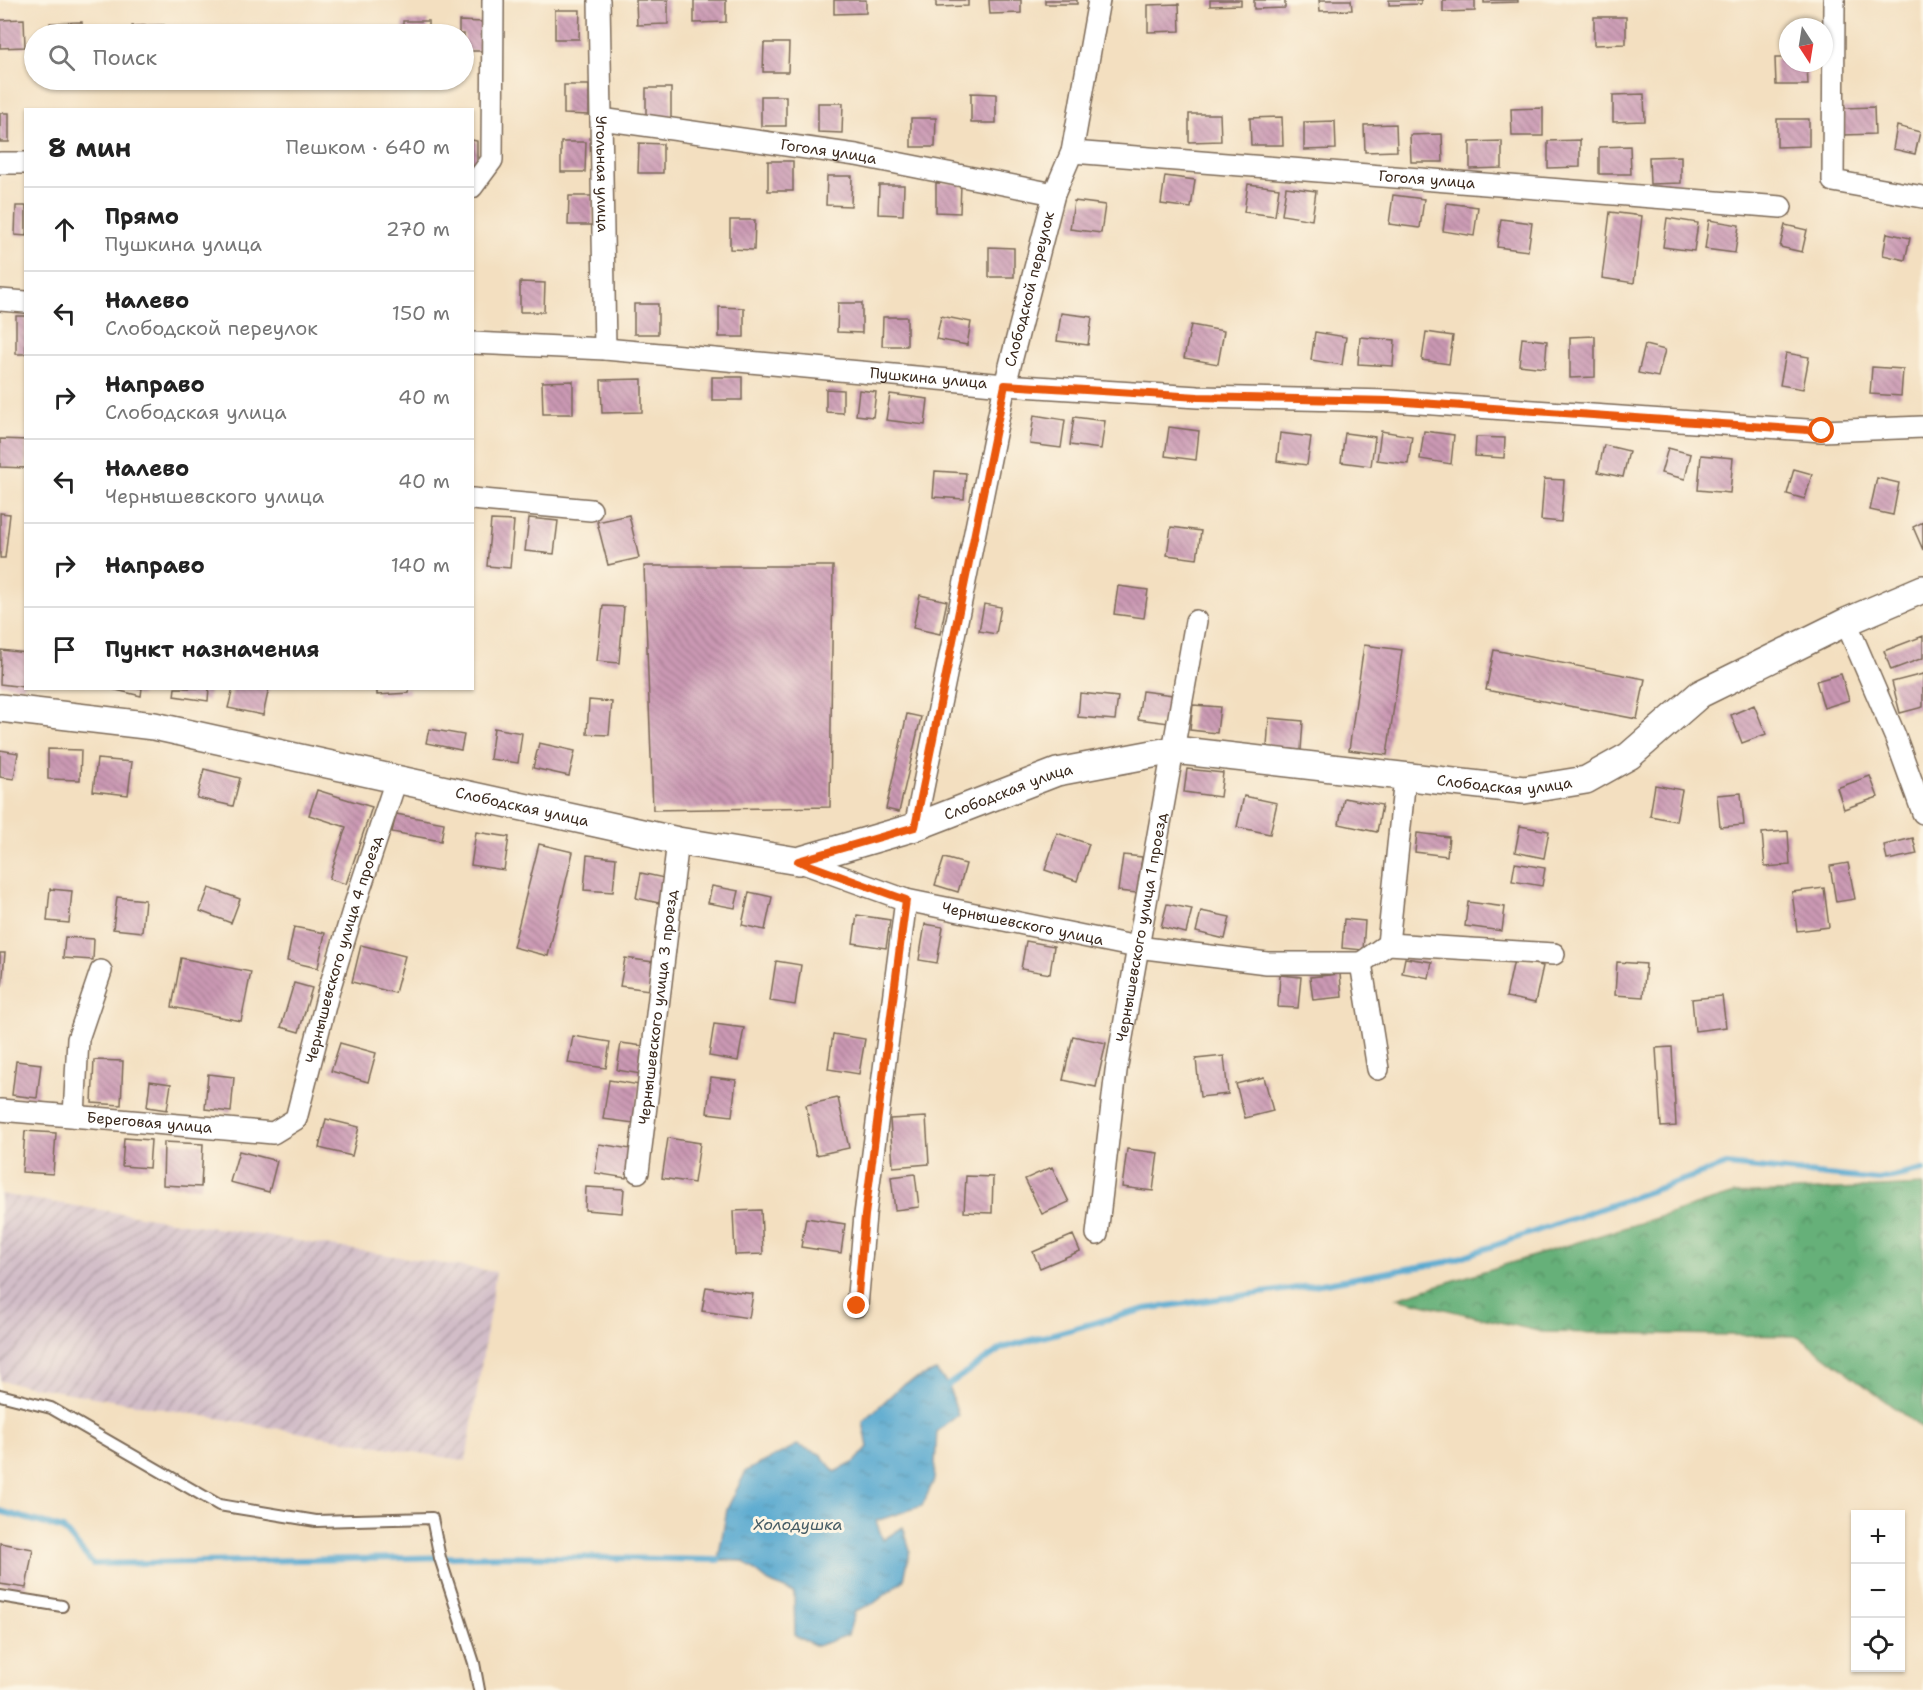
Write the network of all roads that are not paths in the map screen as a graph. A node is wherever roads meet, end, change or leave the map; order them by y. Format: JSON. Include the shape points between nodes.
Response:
{"nodes":[{"id":1,"x":494,"y":0,"type":"edge"},
{"id":2,"x":599,"y":0,"type":"edge"},
{"id":3,"x":1099,"y":0,"type":"edge"},
{"id":4,"x":1834,"y":0,"type":"edge"},
{"id":5,"x":601,"y":119,"type":"junction"},
{"id":6,"x":1072,"y":152,"type":"junction"},
{"id":7,"x":0,"y":163,"type":"edge"},
{"id":8,"x":24,"y":163,"type":"edge"},
{"id":9,"x":474,"y":184,"type":"edge"},
{"id":10,"x":1054,"y":194,"type":"junction"},
{"id":11,"x":1923,"y":197,"type":"edge"},
{"id":12,"x":1781,"y":207,"type":"dead end"},
{"id":13,"x":0,"y":300,"type":"edge"},
{"id":14,"x":24,"y":302,"type":"edge"},
{"id":15,"x":474,"y":343,"type":"edge"},
{"id":16,"x":605,"y":349,"type":"junction"},
{"id":17,"x":1005,"y":385,"type":"junction"},
{"id":18,"x":1923,"y":427,"type":"edge"},
{"id":19,"x":474,"y":500,"type":"edge"},
{"id":20,"x":591,"y":510,"type":"dead end"},
{"id":21,"x":1923,"y":589,"type":"edge"},
{"id":22,"x":1196,"y":621,"type":"dead end"},
{"id":23,"x":1846,"y":622,"type":"junction"},
{"id":24,"x":0,"y":708,"type":"edge"},
{"id":25,"x":1174,"y":750,"type":"junction"},
{"id":26,"x":1405,"y":777,"type":"junction"},
{"id":27,"x":396,"y":780,"type":"junction"},
{"id":28,"x":1923,"y":813,"type":"edge"},
{"id":29,"x":915,"y":827,"type":"junction"},
{"id":30,"x":678,"y":841,"type":"junction"},
{"id":31,"x":798,"y":861,"type":"junction"},
{"id":32,"x":906,"y":900,"type":"junction"},
{"id":33,"x":1388,"y":944,"type":"junction"},
{"id":34,"x":1137,"y":947,"type":"junction"},
{"id":35,"x":1554,"y":954,"type":"dead end"},
{"id":36,"x":1361,"y":963,"type":"junction"},
{"id":37,"x":101,"y":971,"type":"dead end"},
{"id":38,"x":1378,"y":1069,"type":"dead end"},
{"id":39,"x":0,"y":1110,"type":"edge"},
{"id":40,"x":74,"y":1116,"type":"junction"},
{"id":41,"x":296,"y":1119,"type":"joint"},
{"id":42,"x":638,"y":1172,"type":"dead end"},
{"id":43,"x":1097,"y":1234,"type":"dead end"},
{"id":44,"x":857,"y":1306,"type":"dead end"},
{"id":45,"x":0,"y":1395,"type":"edge"},
{"id":46,"x":0,"y":1596,"type":"edge"},
{"id":47,"x":62,"y":1606,"type":"dead end"},
{"id":48,"x":479,"y":1690,"type":"edge"}],
"edges":[{"from":1,"to":9,"type":"street","via":[[492,160]]},
{"from":2,"to":5,"type":"street","name":"Угольная улица"},
{"from":3,"to":6,"type":"street","name":"Слободской переулок"},
{"from":4,"to":11,"type":"street","via":[[1833,181]]},
{"from":5,"to":10,"type":"street","name":"Гоголя улица","via":[[856,155]]},
{"from":5,"to":16,"type":"street","name":"Угольная улица"},
{"from":6,"to":10,"type":"street","name":"Слободской переулок"},
{"from":6,"to":12,"type":"street","name":"Гоголя улица"},
{"from":7,"to":8,"type":"street"},
{"from":10,"to":17,"type":"street","name":"Слободской переулок"},
{"from":13,"to":14,"type":"street"},
{"from":15,"to":16,"type":"street","name":"Пушкина улица"},
{"from":16,"to":17,"type":"street","name":"Пушкина улица"},
{"from":17,"to":18,"type":"street","name":"Пушкина улица","via":[[1198,397],[1391,401],[1822,431]]},
{"from":17,"to":29,"type":"street","name":"Слободской переулок"},
{"from":19,"to":20,"type":"street"},
{"from":21,"to":23,"type":"street","name":"Слободская улица"},
{"from":22,"to":25,"type":"street","name":"Чернышевского улица 1 проезд"},
{"from":23,"to":26,"type":"street","name":"Слободская улица","via":[[1700,694],[1629,756],[1587,780],[1524,790]]},
{"from":23,"to":28,"type":"street"},
{"from":24,"to":27,"type":"street","name":"Слободская улица","via":[[154,726]]},
{"from":25,"to":26,"type":"street","name":"Слободская улица"},
{"from":25,"to":29,"type":"street","name":"Слободская улица","via":[[1057,772]]},
{"from":25,"to":34,"type":"street","name":"Чернышевского улица 1 проезд"},
{"from":26,"to":33,"type":"street"},
{"from":27,"to":30,"type":"street","name":"Слободская улица"},
{"from":27,"to":41,"type":"street","name":"Чернышевского улица 4 проезд","via":[[332,979]]},
{"from":29,"to":31,"type":"street","name":"Слободская улица"},
{"from":30,"to":31,"type":"street","name":"Слободская улица"},
{"from":30,"to":42,"type":"street","name":"Чернышевского улица 3 проезд"},
{"from":31,"to":32,"type":"street","name":"Чернышевского улица"},
{"from":32,"to":34,"type":"street","name":"Чернышевского улица"},
{"from":32,"to":44,"type":"street"},
{"from":33,"to":35,"type":"street"},
{"from":33,"to":36,"type":"street"},
{"from":34,"to":36,"type":"street","name":"Чернышевского улица","via":[[1267,963]]},
{"from":34,"to":43,"type":"street","name":"Чернышевского улица 1 проезд","via":[[1116,1071]]},
{"from":36,"to":38,"type":"street"},
{"from":37,"to":40,"type":"street","via":[[78,1040]]},
{"from":39,"to":40,"type":"street","name":"Береговая улица"},
{"from":40,"to":41,"type":"street","name":"Береговая улица","via":[[273,1133]]},
{"from":45,"to":48,"type":"lane","via":[[51,1408],[219,1505],[316,1521],[432,1518]]},
{"from":46,"to":47,"type":"lane"}]}
